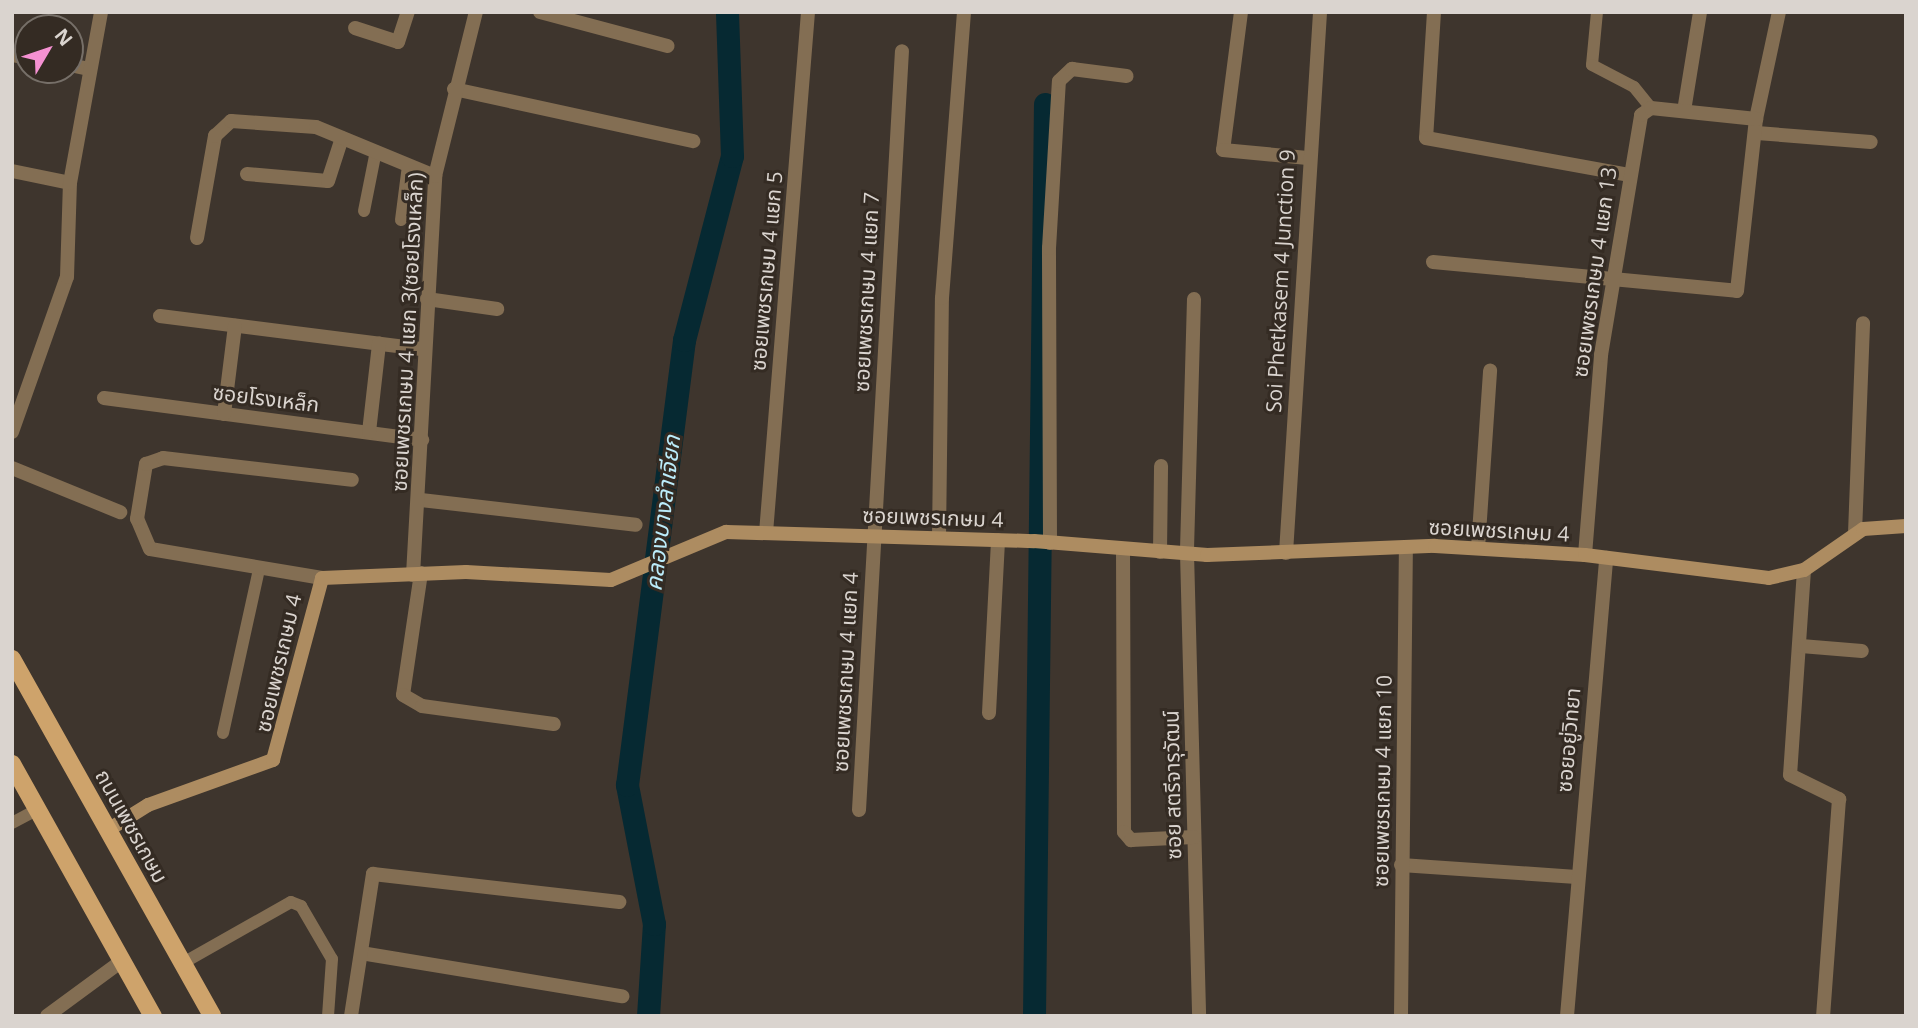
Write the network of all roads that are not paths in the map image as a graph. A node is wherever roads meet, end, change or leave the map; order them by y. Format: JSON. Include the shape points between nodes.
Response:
{"nodes":[{"id":1,"x":101,"y":12,"type":"edge"},
{"id":2,"x":408,"y":12,"type":"edge"},
{"id":3,"x":477,"y":12,"type":"edge"},
{"id":4,"x":540,"y":12,"type":"edge"},
{"id":5,"x":807,"y":12,"type":"edge"},
{"id":6,"x":964,"y":12,"type":"edge"},
{"id":7,"x":1241,"y":12,"type":"edge"},
{"id":8,"x":1320,"y":12,"type":"edge"},
{"id":9,"x":1434,"y":12,"type":"edge"},
{"id":10,"x":1597,"y":12,"type":"edge"},
{"id":11,"x":1700,"y":12,"type":"edge"},
{"id":12,"x":1779,"y":12,"type":"edge"},
{"id":13,"x":355,"y":28,"type":"dead end"},
{"id":14,"x":668,"y":46,"type":"dead end"},
{"id":15,"x":902,"y":51,"type":"dead end"},
{"id":16,"x":84,"y":68,"type":"edge"},
{"id":17,"x":89,"y":69,"type":"junction"},
{"id":18,"x":1127,"y":76,"type":"dead end"},
{"id":19,"x":454,"y":89,"type":"junction"},
{"id":20,"x":1651,"y":107,"type":"junction"},
{"id":21,"x":1684,"y":111,"type":"junction"},
{"id":22,"x":1757,"y":126,"type":"junction"},
{"id":23,"x":342,"y":138,"type":"junction"},
{"id":24,"x":692,"y":141,"type":"dead end"},
{"id":25,"x":1871,"y":142,"type":"dead end"},
{"id":26,"x":376,"y":151,"type":"junction"},
{"id":27,"x":1308,"y":158,"type":"junction"},
{"id":28,"x":408,"y":165,"type":"junction"},
{"id":29,"x":12,"y":171,"type":"edge"},
{"id":30,"x":247,"y":174,"type":"dead end"},
{"id":31,"x":1629,"y":175,"type":"junction"},
{"id":32,"x":435,"y":176,"type":"junction"},
{"id":33,"x":70,"y":183,"type":"junction"},
{"id":34,"x":364,"y":211,"type":"dead end"},
{"id":35,"x":401,"y":220,"type":"dead end"},
{"id":36,"x":198,"y":238,"type":"dead end"},
{"id":37,"x":1433,"y":262,"type":"dead end"},
{"id":38,"x":1611,"y":279,"type":"junction"},
{"id":39,"x":426,"y":299,"type":"junction"},
{"id":40,"x":1194,"y":299,"type":"dead end"},
{"id":41,"x":497,"y":309,"type":"dead end"},
{"id":42,"x":160,"y":316,"type":"dead end"},
{"id":43,"x":1863,"y":323,"type":"dead end"},
{"id":44,"x":235,"y":326,"type":"junction"},
{"id":45,"x":379,"y":344,"type":"junction"},
{"id":46,"x":423,"y":349,"type":"junction"},
{"id":47,"x":1490,"y":370,"type":"dead end"},
{"id":48,"x":104,"y":398,"type":"dead end"},
{"id":49,"x":224,"y":414,"type":"junction"},
{"id":50,"x":12,"y":432,"type":"edge"},
{"id":51,"x":369,"y":432,"type":"junction"},
{"id":52,"x":422,"y":440,"type":"junction"},
{"id":53,"x":1161,"y":466,"type":"dead end"},
{"id":54,"x":12,"y":468,"type":"edge"},
{"id":55,"x":352,"y":480,"type":"dead end"},
{"id":56,"x":421,"y":500,"type":"junction"},
{"id":57,"x":120,"y":512,"type":"dead end"},
{"id":58,"x":636,"y":525,"type":"dead end"},
{"id":59,"x":1906,"y":526,"type":"edge"},
{"id":60,"x":765,"y":533,"type":"junction"},
{"id":61,"x":1855,"y":533,"type":"junction"},
{"id":62,"x":873,"y":536,"type":"junction"},
{"id":63,"x":939,"y":538,"type":"junction"},
{"id":64,"x":998,"y":540,"type":"junction"},
{"id":65,"x":1043,"y":542,"type":"junction"},
{"id":66,"x":1406,"y":547,"type":"junction"},
{"id":67,"x":1478,"y":548,"type":"junction"},
{"id":68,"x":1123,"y":549,"type":"junction"},
{"id":69,"x":1160,"y":552,"type":"junction"},
{"id":70,"x":1286,"y":553,"type":"junction"},
{"id":71,"x":1187,"y":554,"type":"junction"},
{"id":72,"x":1585,"y":555,"type":"junction"},
{"id":73,"x":1606,"y":558,"type":"junction"},
{"id":74,"x":259,"y":569,"type":"junction"},
{"id":75,"x":1804,"y":570,"type":"junction"},
{"id":76,"x":417,"y":574,"type":"junction"},
{"id":77,"x":322,"y":578,"type":"junction"},
{"id":78,"x":1801,"y":646,"type":"junction"},
{"id":79,"x":1862,"y":651,"type":"dead end"},
{"id":80,"x":12,"y":659,"type":"edge"},
{"id":81,"x":989,"y":713,"type":"dead end"},
{"id":82,"x":554,"y":724,"type":"dead end"},
{"id":83,"x":223,"y":733,"type":"dead end"},
{"id":84,"x":12,"y":764,"type":"edge"},
{"id":85,"x":38,"y":809,"type":"junction"},
{"id":86,"x":859,"y":810,"type":"dead end"},
{"id":87,"x":12,"y":823,"type":"edge"},
{"id":88,"x":108,"y":830,"type":"junction"},
{"id":89,"x":1194,"y":837,"type":"junction"},
{"id":90,"x":1401,"y":865,"type":"junction"},
{"id":91,"x":1577,"y":877,"type":"junction"},
{"id":92,"x":619,"y":902,"type":"dead end"},
{"id":93,"x":361,"y":953,"type":"junction"},
{"id":94,"x":122,"y":961,"type":"junction"},
{"id":95,"x":183,"y":963,"type":"junction"},
{"id":96,"x":622,"y":996,"type":"dead end"},
{"id":97,"x":47,"y":1016,"type":"edge"},
{"id":98,"x":153,"y":1016,"type":"edge"},
{"id":99,"x":212,"y":1016,"type":"edge"},
{"id":100,"x":328,"y":1016,"type":"edge"},
{"id":101,"x":351,"y":1016,"type":"edge"},
{"id":102,"x":1199,"y":1016,"type":"edge"},
{"id":103,"x":1401,"y":1016,"type":"edge"},
{"id":104,"x":1567,"y":1016,"type":"edge"},
{"id":105,"x":1823,"y":1016,"type":"edge"}],
"edges":[{"from":1,"to":17,"type":"street"},
{"from":2,"to":13,"type":"street","via":[[398,42]]},
{"from":3,"to":19,"type":"street","name":"ซอยเพชรเกษม 4 แยก 3(ซอยโรงเหล็ก)"},
{"from":4,"to":14,"type":"street"},
{"from":5,"to":60,"type":"street","name":"ซอยเพชรเกษม 4 แยก 5"},
{"from":6,"to":63,"type":"street","via":[[942,298]]},
{"from":7,"to":27,"type":"street","via":[[1223,150]]},
{"from":8,"to":27,"type":"street","name":"Soi Phetkasem 4 Junction 9"},
{"from":9,"to":31,"type":"street","via":[[1426,138]]},
{"from":10,"to":20,"type":"lane","via":[[1592,65],[1634,87]]},
{"from":11,"to":21,"type":"street"},
{"from":12,"to":22,"type":"street"},
{"from":15,"to":62,"type":"street","name":"ซอยเพชรเกษม 4 แยก 7"},
{"from":16,"to":17,"type":"street"},
{"from":17,"to":33,"type":"street"},
{"from":18,"to":65,"type":"street","via":[[1072,69],[1059,81],[1049,248]]},
{"from":19,"to":24,"type":"street"},
{"from":19,"to":32,"type":"street","name":"ซอยเพชรเกษม 4 แยก 3(ซอยโรงเหล็ก)"},
{"from":20,"to":21,"type":"street"},
{"from":20,"to":31,"type":"street","name":"ซอยเพชรเกษม 4 แยก 13","via":[[1638,124]]},
{"from":21,"to":22,"type":"street"},
{"from":22,"to":25,"type":"street"},
{"from":22,"to":38,"type":"street","via":[[1737,291]]},
{"from":23,"to":26,"type":"street"},
{"from":23,"to":30,"type":"street","via":[[328,181]]},
{"from":23,"to":36,"type":"street","via":[[316,127],[231,121],[215,136]]},
{"from":26,"to":28,"type":"street"},
{"from":26,"to":34,"type":"lane"},
{"from":27,"to":70,"type":"street","name":"Soi Phetkasem 4 Junction 9"},
{"from":28,"to":32,"type":"street"},
{"from":28,"to":35,"type":"lane"},
{"from":29,"to":33,"type":"street"},
{"from":31,"to":38,"type":"street","name":"ซอยเพชรเกษม 4 แยก 13"},
{"from":32,"to":39,"type":"street","name":"ซอยเพชรเกษม 4 แยก 3(ซอยโรงเหล็ก)"},
{"from":33,"to":50,"type":"street","via":[[67,277]]},
{"from":37,"to":38,"type":"street"},
{"from":38,"to":72,"type":"street","name":"ซอยเพชรเกษม 4 แยก 13"},
{"from":39,"to":41,"type":"street"},
{"from":39,"to":46,"type":"street","name":"ซอยเพชรเกษม 4 แยก 3(ซอยโรงเหล็ก)"},
{"from":40,"to":71,"type":"street","name":"ซอย สตรีจารุวัฒน์"},
{"from":42,"to":44,"type":"street"},
{"from":43,"to":61,"type":"street"},
{"from":44,"to":45,"type":"street"},
{"from":44,"to":49,"type":"street"},
{"from":45,"to":46,"type":"street"},
{"from":45,"to":51,"type":"street"},
{"from":46,"to":52,"type":"street","name":"ซอยเพชรเกษม 4 แยก 3(ซอยโรงเหล็ก)"},
{"from":47,"to":67,"type":"street"},
{"from":48,"to":49,"type":"street","name":"ซอยโรงเหล็ก"},
{"from":49,"to":51,"type":"street","name":"ซอยโรงเหล็ก"},
{"from":51,"to":52,"type":"street","name":"ซอยโรงเหล็ก"},
{"from":52,"to":56,"type":"street","name":"ซอยเพชรเกษม 4 แยก 3(ซอยโรงเหล็ก)"},
{"from":53,"to":69,"type":"street"},
{"from":54,"to":57,"type":"street"},
{"from":55,"to":74,"type":"street","via":[[163,458],[146,464],[137,519],[150,549]]},
{"from":56,"to":58,"type":"street"},
{"from":56,"to":76,"type":"street","name":"ซอยเพชรเกษม 4 แยก 3(ซอยโรงเหล็ก)"},
{"from":59,"to":61,"type":"street","name":"ซอยเพชรเกษม 4"},
{"from":60,"to":62,"type":"street","name":"ซอยเพชรเกษม 4"},
{"from":60,"to":76,"type":"street","name":"ซอยเพชรเกษม 4","via":[[705,536],[611,580]]},
{"from":61,"to":75,"type":"street","name":"ซอยเพชรเกษม 4"},
{"from":62,"to":63,"type":"street","name":"ซอยเพชรเกษม 4"},
{"from":62,"to":86,"type":"street","name":"ซอยเพชรเกษม 4 แยก 4"},
{"from":63,"to":64,"type":"street","name":"ซอยเพชรเกษม 4"},
{"from":64,"to":65,"type":"street","name":"ซอยเพชรเกษม 4"},
{"from":64,"to":81,"type":"street"},
{"from":65,"to":68,"type":"street","name":"ซอยเพชรเกษม 4"},
{"from":66,"to":67,"type":"street","name":"ซอยเพชรเกษม 4"},
{"from":66,"to":70,"type":"street","name":"ซอยเพชรเกษม 4"},
{"from":66,"to":90,"type":"street","name":"ซอยเพชรเกษม 4 แยก 10"},
{"from":67,"to":72,"type":"street","name":"ซอยเพชรเกษม 4"},
{"from":68,"to":69,"type":"street","name":"ซอยเพชรเกษม 4"},
{"from":68,"to":89,"type":"street","via":[[1124,832],[1131,840]]},
{"from":69,"to":71,"type":"street","name":"ซอยเพชรเกษม 4"},
{"from":70,"to":71,"type":"street","name":"ซอยเพชรเกษม 4"},
{"from":71,"to":89,"type":"street","name":"ซอย สตรีจารุวัฒน์"},
{"from":72,"to":73,"type":"street","name":"ซอยเพชรเกษม 4"},
{"from":73,"to":75,"type":"street","name":"ซอยเพชรเกษม 4","via":[[1769,578]]},
{"from":73,"to":91,"type":"street","name":"ซอยอยู่วิทยา"},
{"from":74,"to":77,"type":"street"},
{"from":74,"to":83,"type":"lane"},
{"from":75,"to":78,"type":"street"},
{"from":76,"to":77,"type":"street","name":"ซอยเพชรเกษม 4"},
{"from":76,"to":82,"type":"street","name":"ซอยเพชรเกษม 4 แยก 3(ซอยโรงเหล็ก)","via":[[403,695],[422,706]]},
{"from":77,"to":88,"type":"street","name":"ซอยเพชรเกษม 4","via":[[273,760],[148,805]]},
{"from":78,"to":79,"type":"street"},
{"from":78,"to":105,"type":"street","via":[[1790,775],[1839,799]]},
{"from":80,"to":88,"type":"main road","name":"ถนนเพชรเกษม"},
{"from":84,"to":85,"type":"main road"},
{"from":85,"to":87,"type":"lane"},
{"from":85,"to":94,"type":"main road"},
{"from":88,"to":95,"type":"main road","name":"ถนนเพชรเกษม"},
{"from":89,"to":102,"type":"street","name":"ซอย สตรีจารุวัฒน์"},
{"from":90,"to":91,"type":"street"},
{"from":90,"to":103,"type":"street","name":"ซอยเพชรเกษม 4 แยก 10"},
{"from":91,"to":104,"type":"street","name":"ซอยอยู่วิทยา"},
{"from":92,"to":93,"type":"street","via":[[380,872],[368,883]]},
{"from":93,"to":96,"type":"street"},
{"from":93,"to":101,"type":"street"},
{"from":94,"to":97,"type":"street"},
{"from":94,"to":98,"type":"main road"},
{"from":95,"to":99,"type":"main road","name":"ถนนเพชรเกษม"},
{"from":95,"to":100,"type":"lane","via":[[291,902],[301,906],[332,959]]}]}
